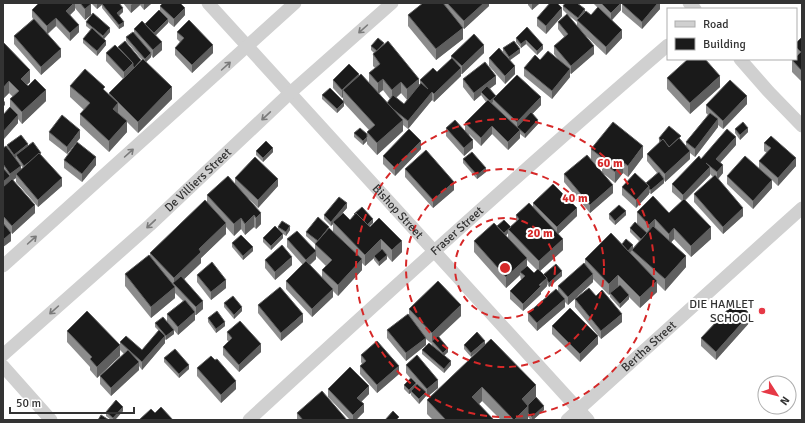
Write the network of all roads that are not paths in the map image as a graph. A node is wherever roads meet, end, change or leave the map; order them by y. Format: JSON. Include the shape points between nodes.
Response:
{"nodes":[{"id":1,"x":208,"y":3,"type":"edge"},
{"id":2,"x":295,"y":3,"type":"edge"},
{"id":3,"x":392,"y":3,"type":"edge"},
{"id":4,"x":667,"y":46,"type":"edge"},
{"id":5,"x":248,"y":47,"type":"junction"},
{"id":6,"x":741,"y":60,"type":"edge"},
{"id":7,"x":290,"y":93,"type":"junction"},
{"id":8,"x":802,"y":126,"type":"edge"},
{"id":9,"x":802,"y":208,"type":"edge"},
{"id":10,"x":433,"y":251,"type":"junction"},
{"id":11,"x":3,"y":266,"type":"edge"},
{"id":12,"x":3,"y":355,"type":"edge"},
{"id":13,"x":3,"y":366,"type":"edge"},
{"id":14,"x":578,"y":409,"type":"junction"},
{"id":15,"x":52,"y":420,"type":"edge"},
{"id":16,"x":249,"y":420,"type":"edge"},
{"id":17,"x":567,"y":420,"type":"edge"},
{"id":18,"x":588,"y":420,"type":"edge"}],
"edges":[{"from":1,"to":5,"type":"street","name":"Bishop Street"},
{"from":2,"to":5,"type":"street"},
{"from":3,"to":7,"type":"street","name":"De Villiers Street","one_way":true},
{"from":4,"to":10,"type":"street","name":"Fraser Street"},
{"from":5,"to":7,"type":"street","name":"Bishop Street"},
{"from":11,"to":5,"type":"street","one_way":true},
{"from":6,"to":8,"type":"street"},
{"from":7,"to":10,"type":"street","name":"Bishop Street"},
{"from":7,"to":12,"type":"street","name":"De Villiers Street","one_way":true,"via":[[150,225]]},
{"from":9,"to":14,"type":"street","name":"Bertha Street"},
{"from":10,"to":14,"type":"street","name":"Bishop Street"},
{"from":10,"to":16,"type":"street","name":"Fraser Street"},
{"from":13,"to":15,"type":"street"},
{"from":14,"to":17,"type":"street","name":"Bertha Street"},
{"from":14,"to":18,"type":"street","name":"Bishop Street"}]}
